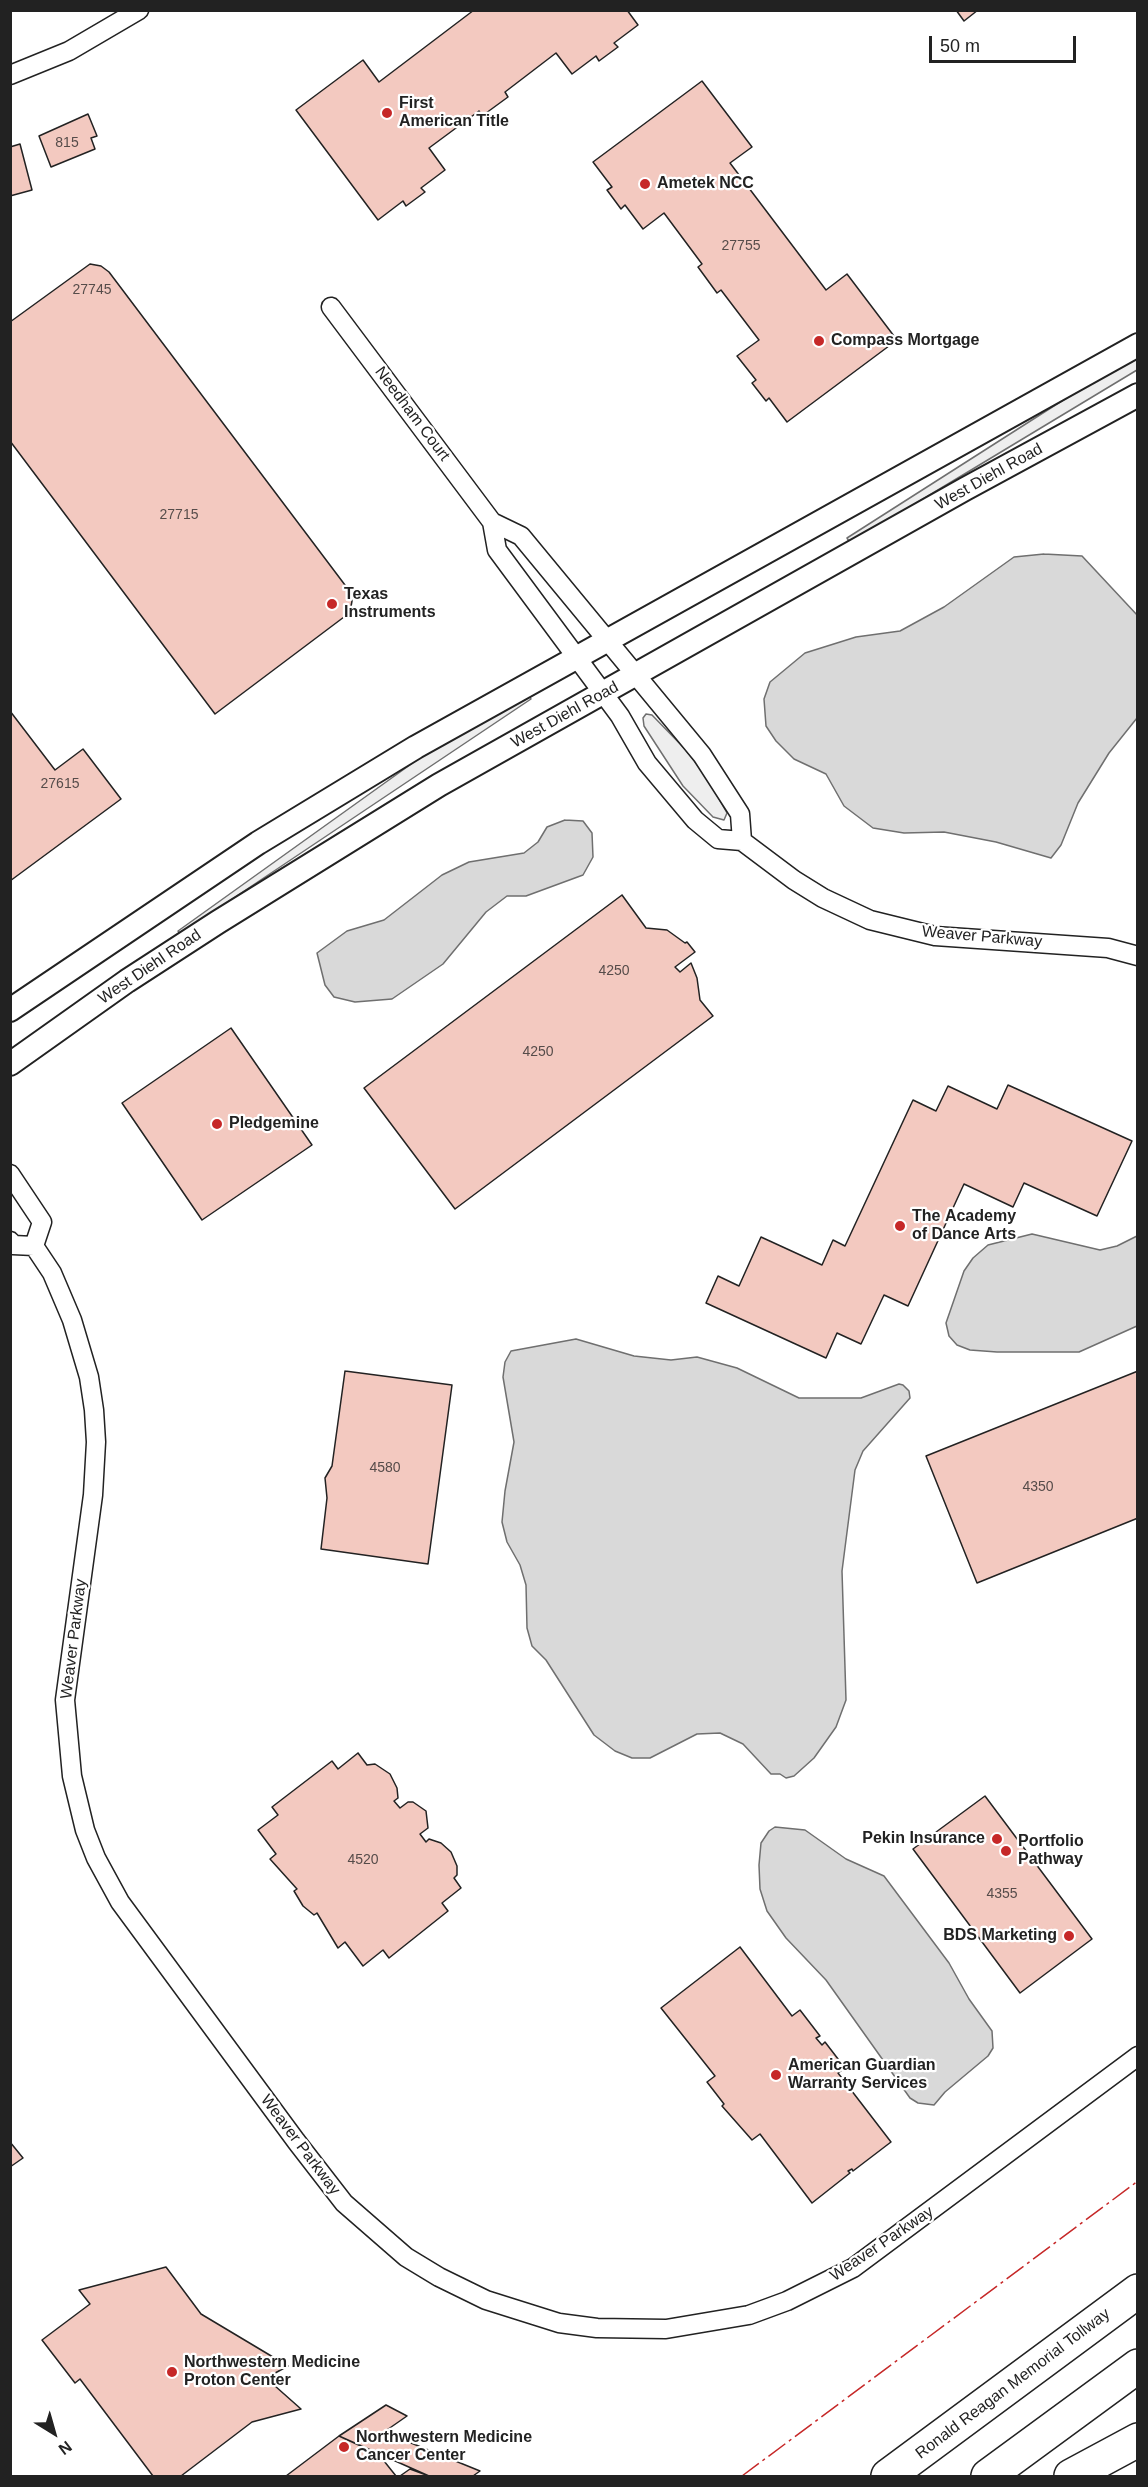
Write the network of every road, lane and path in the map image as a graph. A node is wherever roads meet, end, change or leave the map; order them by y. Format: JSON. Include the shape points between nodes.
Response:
{"nodes":[{"id":1,"x":139,"y":10,"type":"edge"},
{"id":2,"x":10,"y":75,"type":"edge"},
{"id":3,"x":331,"y":306,"type":"dead end"},
{"id":4,"x":1137,"y":345,"type":"edge"},
{"id":5,"x":1137,"y":395,"type":"edge"},
{"id":6,"x":492,"y":522,"type":"junction"},
{"id":7,"x":608,"y":641,"type":"junction"},
{"id":8,"x":577,"y":659,"type":"junction"},
{"id":9,"x":636,"y":675,"type":"junction"},
{"id":10,"x":604,"y":693,"type":"junction"},
{"id":11,"x":742,"y":841,"type":"junction"},
{"id":12,"x":1137,"y":956,"type":"edge"},
{"id":13,"x":10,"y":1010,"type":"edge"},
{"id":14,"x":10,"y":1064,"type":"edge"},
{"id":15,"x":10,"y":1174,"type":"edge"},
{"id":16,"x":10,"y":1241,"type":"edge"},
{"id":17,"x":34,"y":1246,"type":"junction"},
{"id":18,"x":1137,"y":2056,"type":"edge"},
{"id":19,"x":1137,"y":2269,"type":"edge"},
{"id":20,"x":1137,"y":2291,"type":"edge"},
{"id":21,"x":1038,"y":2365,"type":"junction"},
{"id":22,"x":1137,"y":2366,"type":"edge"},
{"id":23,"x":1137,"y":2440,"type":"edge"},
{"id":24,"x":888,"y":2476,"type":"edge"},
{"id":25,"x":988,"y":2476,"type":"edge"},
{"id":26,"x":1071,"y":2476,"type":"edge"}],
"edges":[{"from":1,"to":2,"type":"street","via":[[69,51]]},
{"from":3,"to":6,"type":"street","name":"Needham Court"},
{"from":4,"to":7,"type":"street"},
{"from":5,"to":9,"type":"street","name":"West Diehl Road"},
{"from":6,"to":7,"type":"street","name":"Needham Court","via":[[520,536]]},
{"from":6,"to":8,"type":"street","name":"Needham Court","via":[[497,550]]},
{"from":7,"to":8,"type":"street"},
{"from":7,"to":9,"type":"street","name":"Needham Court"},
{"from":8,"to":10,"type":"street","name":"Needham Court"},
{"from":8,"to":13,"type":"street","via":[[416,747],[258,843]]},
{"from":9,"to":10,"type":"street","name":"West Diehl Road"},
{"from":9,"to":11,"type":"street","via":[[702,755],[740,814]]},
{"from":10,"to":11,"type":"street","name":"Weaver Parkway","via":[[647,764],[695,820],[718,839]]},
{"from":10,"to":14,"type":"street","name":"West Diehl Road","via":[[439,785],[309,864],[127,981]]},
{"from":11,"to":12,"type":"street","name":"Weaver Parkway","via":[[813,892],[870,920],[935,936],[1108,948]]},
{"from":15,"to":17,"type":"street","via":[[42,1222]]},
{"from":16,"to":17,"type":"street","via":[[13,1245]]},
{"from":17,"to":18,"type":"street","name":"Weaver Parkway","via":[[52,1273],[72,1320],[94,1410],[93,1495],[65,1700],[72,1776],[85,1830],[120,1902],[289,2131],[344,2203],[406,2257],[486,2300],[559,2323],[666,2329],[749,2315],[788,2301],[853,2268]]},
{"from":19,"to":21,"type":"highway"},
{"from":20,"to":21,"type":"highway","name":"Ronald Reagan Memorial Tollway"},
{"from":21,"to":24,"type":"highway","name":"Ronald Reagan Memorial Tollway"},
{"from":22,"to":25,"type":"highway"},
{"from":23,"to":26,"type":"highway"}]}
